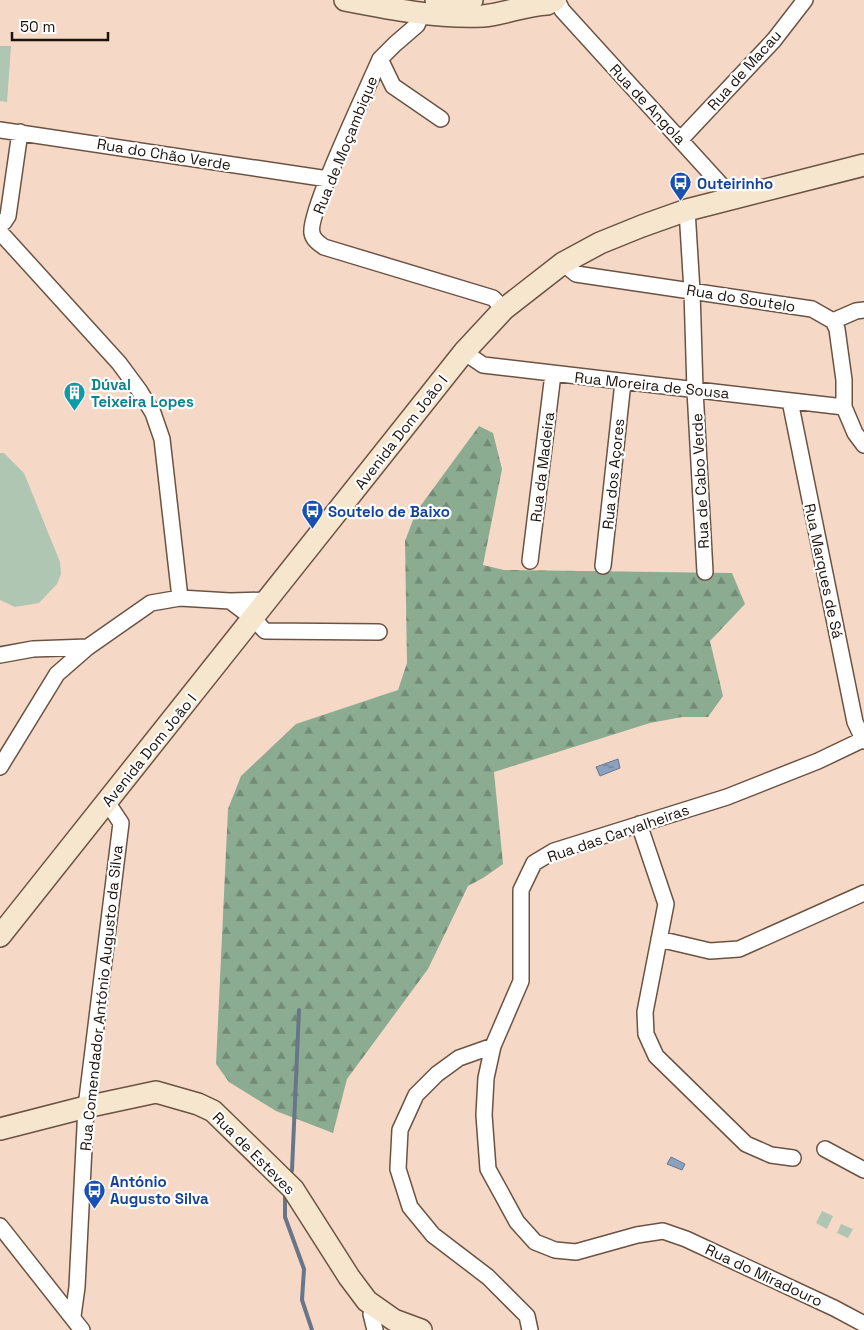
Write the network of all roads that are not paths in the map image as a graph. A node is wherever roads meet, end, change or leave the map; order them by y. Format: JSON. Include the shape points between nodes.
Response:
{"nodes":[{"id":1,"x":345,"y":0,"type":"edge"},
{"id":2,"x":472,"y":0,"type":"edge"},
{"id":3,"x":806,"y":0,"type":"edge"},
{"id":4,"x":551,"y":2,"type":"edge"},
{"id":5,"x":429,"y":7,"type":"edge"},
{"id":6,"x":380,"y":59,"type":"junction"},
{"id":7,"x":441,"y":119,"type":"dead end"},
{"id":8,"x":0,"y":130,"type":"edge"},
{"id":9,"x":20,"y":132,"type":"junction"},
{"id":10,"x":681,"y":139,"type":"junction"},
{"id":11,"x":864,"y":165,"type":"edge"},
{"id":12,"x":328,"y":179,"type":"junction"},
{"id":13,"x":733,"y":198,"type":"junction"},
{"id":14,"x":687,"y":210,"type":"junction"},
{"id":15,"x":0,"y":224,"type":"edge"},
{"id":16,"x":0,"y":232,"type":"edge"},
{"id":17,"x":563,"y":263,"type":"junction"},
{"id":18,"x":692,"y":291,"type":"junction"},
{"id":19,"x":504,"y":309,"type":"junction"},
{"id":20,"x":864,"y":310,"type":"edge"},
{"id":21,"x":833,"y":321,"type":"junction"},
{"id":22,"x":464,"y":352,"type":"junction"},
{"id":23,"x":553,"y":374,"type":"junction"},
{"id":24,"x":623,"y":382,"type":"junction"},
{"id":25,"x":695,"y":390,"type":"junction"},
{"id":26,"x":790,"y":401,"type":"junction"},
{"id":27,"x":844,"y":407,"type":"junction"},
{"id":28,"x":864,"y":445,"type":"edge"},
{"id":29,"x":530,"y":561,"type":"dead end"},
{"id":30,"x":603,"y":566,"type":"dead end"},
{"id":31,"x":706,"y":572,"type":"dead end"},
{"id":32,"x":180,"y":598,"type":"junction"},
{"id":33,"x":269,"y":600,"type":"junction"},
{"id":34,"x":230,"y":601,"type":"junction"},
{"id":35,"x":254,"y":619,"type":"junction"},
{"id":36,"x":379,"y":632,"type":"dead end"},
{"id":37,"x":88,"y":647,"type":"junction"},
{"id":38,"x":0,"y":655,"type":"edge"},
{"id":39,"x":863,"y":740,"type":"edge"},
{"id":40,"x":0,"y":767,"type":"edge"},
{"id":41,"x":108,"y":802,"type":"junction"},
{"id":42,"x":639,"y":824,"type":"junction"},
{"id":43,"x":864,"y":893,"type":"edge"},
{"id":44,"x":0,"y":936,"type":"edge"},
{"id":45,"x":659,"y":938,"type":"junction"},
{"id":46,"x":493,"y":1046,"type":"junction"},
{"id":47,"x":86,"y":1107,"type":"junction"},
{"id":48,"x":0,"y":1129,"type":"edge"},
{"id":49,"x":825,"y":1149,"type":"dead end"},
{"id":50,"x":793,"y":1158,"type":"dead end"},
{"id":51,"x":864,"y":1170,"type":"edge"},
{"id":52,"x":0,"y":1226,"type":"edge"},
{"id":53,"x":663,"y":1231,"type":"joint"},
{"id":54,"x":376,"y":1308,"type":"junction"},
{"id":55,"x":73,"y":1316,"type":"junction"},
{"id":56,"x":864,"y":1324,"type":"edge"},
{"id":57,"x":82,"y":1330,"type":"edge"},
{"id":58,"x":375,"y":1330,"type":"edge"},
{"id":59,"x":421,"y":1330,"type":"edge"},
{"id":60,"x":530,"y":1330,"type":"edge"}],
"edges":[{"from":1,"to":5,"type":"street"},
{"from":2,"to":5,"type":"street"},
{"from":3,"to":10,"type":"street","name":"Rua de Macau","via":[[774,40]]},
{"from":4,"to":5,"type":"street","via":[[483,16]]},
{"from":4,"to":10,"type":"street","name":"Rua de Angola"},
{"from":5,"to":6,"type":"street","name":"Rua de Moçambique","via":[[417,25]]},
{"from":6,"to":7,"type":"street","via":[[393,86]]},
{"from":6,"to":12,"type":"street","name":"Rua de Moçambique"},
{"from":8,"to":9,"type":"street","name":"Rua do Chão Verde"},
{"from":9,"to":12,"type":"street","name":"Rua do Chão Verde"},
{"from":9,"to":15,"type":"street","via":[[8,216]]},
{"from":10,"to":13,"type":"street","name":"Rua de Angola"},
{"from":11,"to":13,"type":"street","name":"Avenida Dom João I"},
{"from":12,"to":19,"type":"street","name":"Rua de Moçambique","via":[[312,226],[317,242],[324,247],[493,298]]},
{"from":13,"to":14,"type":"street","name":"Avenida Dom João I"},
{"from":14,"to":17,"type":"street","name":"Avenida Dom João I","via":[[600,243]]},
{"from":14,"to":18,"type":"street","name":"Rua de Cabo Verde"},
{"from":16,"to":32,"type":"street","via":[[119,363],[153,413],[162,439]]},
{"from":17,"to":18,"type":"street","name":"Rua do Soutelo","via":[[576,274]]},
{"from":17,"to":19,"type":"street","name":"Avenida Dom João I"},
{"from":18,"to":21,"type":"street","name":"Rua do Soutelo","via":[[812,309]]},
{"from":18,"to":25,"type":"street","name":"Rua de Cabo Verde"},
{"from":19,"to":22,"type":"street","name":"Avenida Dom João I"},
{"from":20,"to":21,"type":"street"},
{"from":21,"to":27,"type":"street","via":[[843,372]]},
{"from":22,"to":23,"type":"street","name":"Rua Moreira de Sousa","via":[[483,365]]},
{"from":22,"to":33,"type":"street","name":"Avenida Dom João I"},
{"from":23,"to":24,"type":"street","name":"Rua Moreira de Sousa"},
{"from":23,"to":29,"type":"street","name":"Rua da Madeira"},
{"from":24,"to":25,"type":"street","name":"Rua Moreira de Sousa"},
{"from":24,"to":30,"type":"street","name":"Rua dos Açores"},
{"from":25,"to":26,"type":"street","name":"Rua Moreira de Sousa"},
{"from":25,"to":31,"type":"street","name":"Rua de Cabo Verde"},
{"from":26,"to":27,"type":"street","name":"Rua Moreira de Sousa"},
{"from":26,"to":39,"type":"street","name":"Rua Marques de Sá","via":[[855,722]]},
{"from":27,"to":28,"type":"street"},
{"from":32,"to":34,"type":"street"},
{"from":32,"to":37,"type":"street","via":[[151,603]]},
{"from":33,"to":34,"type":"street"},
{"from":33,"to":35,"type":"street","name":"Avenida Dom João I"},
{"from":34,"to":35,"type":"street"},
{"from":35,"to":36,"type":"street","via":[[265,630]]},
{"from":35,"to":41,"type":"street","name":"Avenida Dom João I"},
{"from":37,"to":38,"type":"street","via":[[33,649]]},
{"from":37,"to":40,"type":"street","via":[[57,674]]},
{"from":39,"to":42,"type":"street","name":"Rua das Carvalheiras","via":[[727,796]]},
{"from":41,"to":44,"type":"street","name":"Avenida Dom João I"},
{"from":41,"to":47,"type":"street","name":"Rua Comendador António Augusto da Silva","via":[[121,823]]},
{"from":42,"to":45,"type":"street","via":[[666,904]]},
{"from":42,"to":46,"type":"street","name":"Rua das Carvalheiras","via":[[554,851],[534,863],[521,890],[521,981]]},
{"from":43,"to":45,"type":"street","via":[[739,949],[710,951]]},
{"from":45,"to":50,"type":"street","via":[[645,1012],[646,1034],[656,1056],[746,1144],[771,1155]]},
{"from":46,"to":53,"type":"street","name":"Rua das Carvalheiras","via":[[486,1078],[484,1115],[488,1169],[517,1222],[535,1242],[555,1250],[576,1252],[637,1234]]},
{"from":46,"to":60,"type":"street","via":[[459,1058],[416,1095],[400,1130],[398,1169],[410,1207],[432,1235],[488,1277],[527,1316]]},
{"from":47,"to":48,"type":"street","name":"Rua de Esteves"},
{"from":47,"to":54,"type":"street","name":"Rua de Esteves","via":[[156,1092],[214,1111],[293,1189],[349,1277]]},
{"from":47,"to":55,"type":"street","name":"Rua Comendador António Augusto da Silva"},
{"from":49,"to":51,"type":"street"},
{"from":52,"to":55,"type":"street"},
{"from":53,"to":56,"type":"street","name":"Rua do Miradouro"},
{"from":54,"to":58,"type":"street","via":[[371,1314]]},
{"from":54,"to":59,"type":"street","name":"Rua de Esteves","via":[[394,1320]]},
{"from":55,"to":57,"type":"street"}]}
